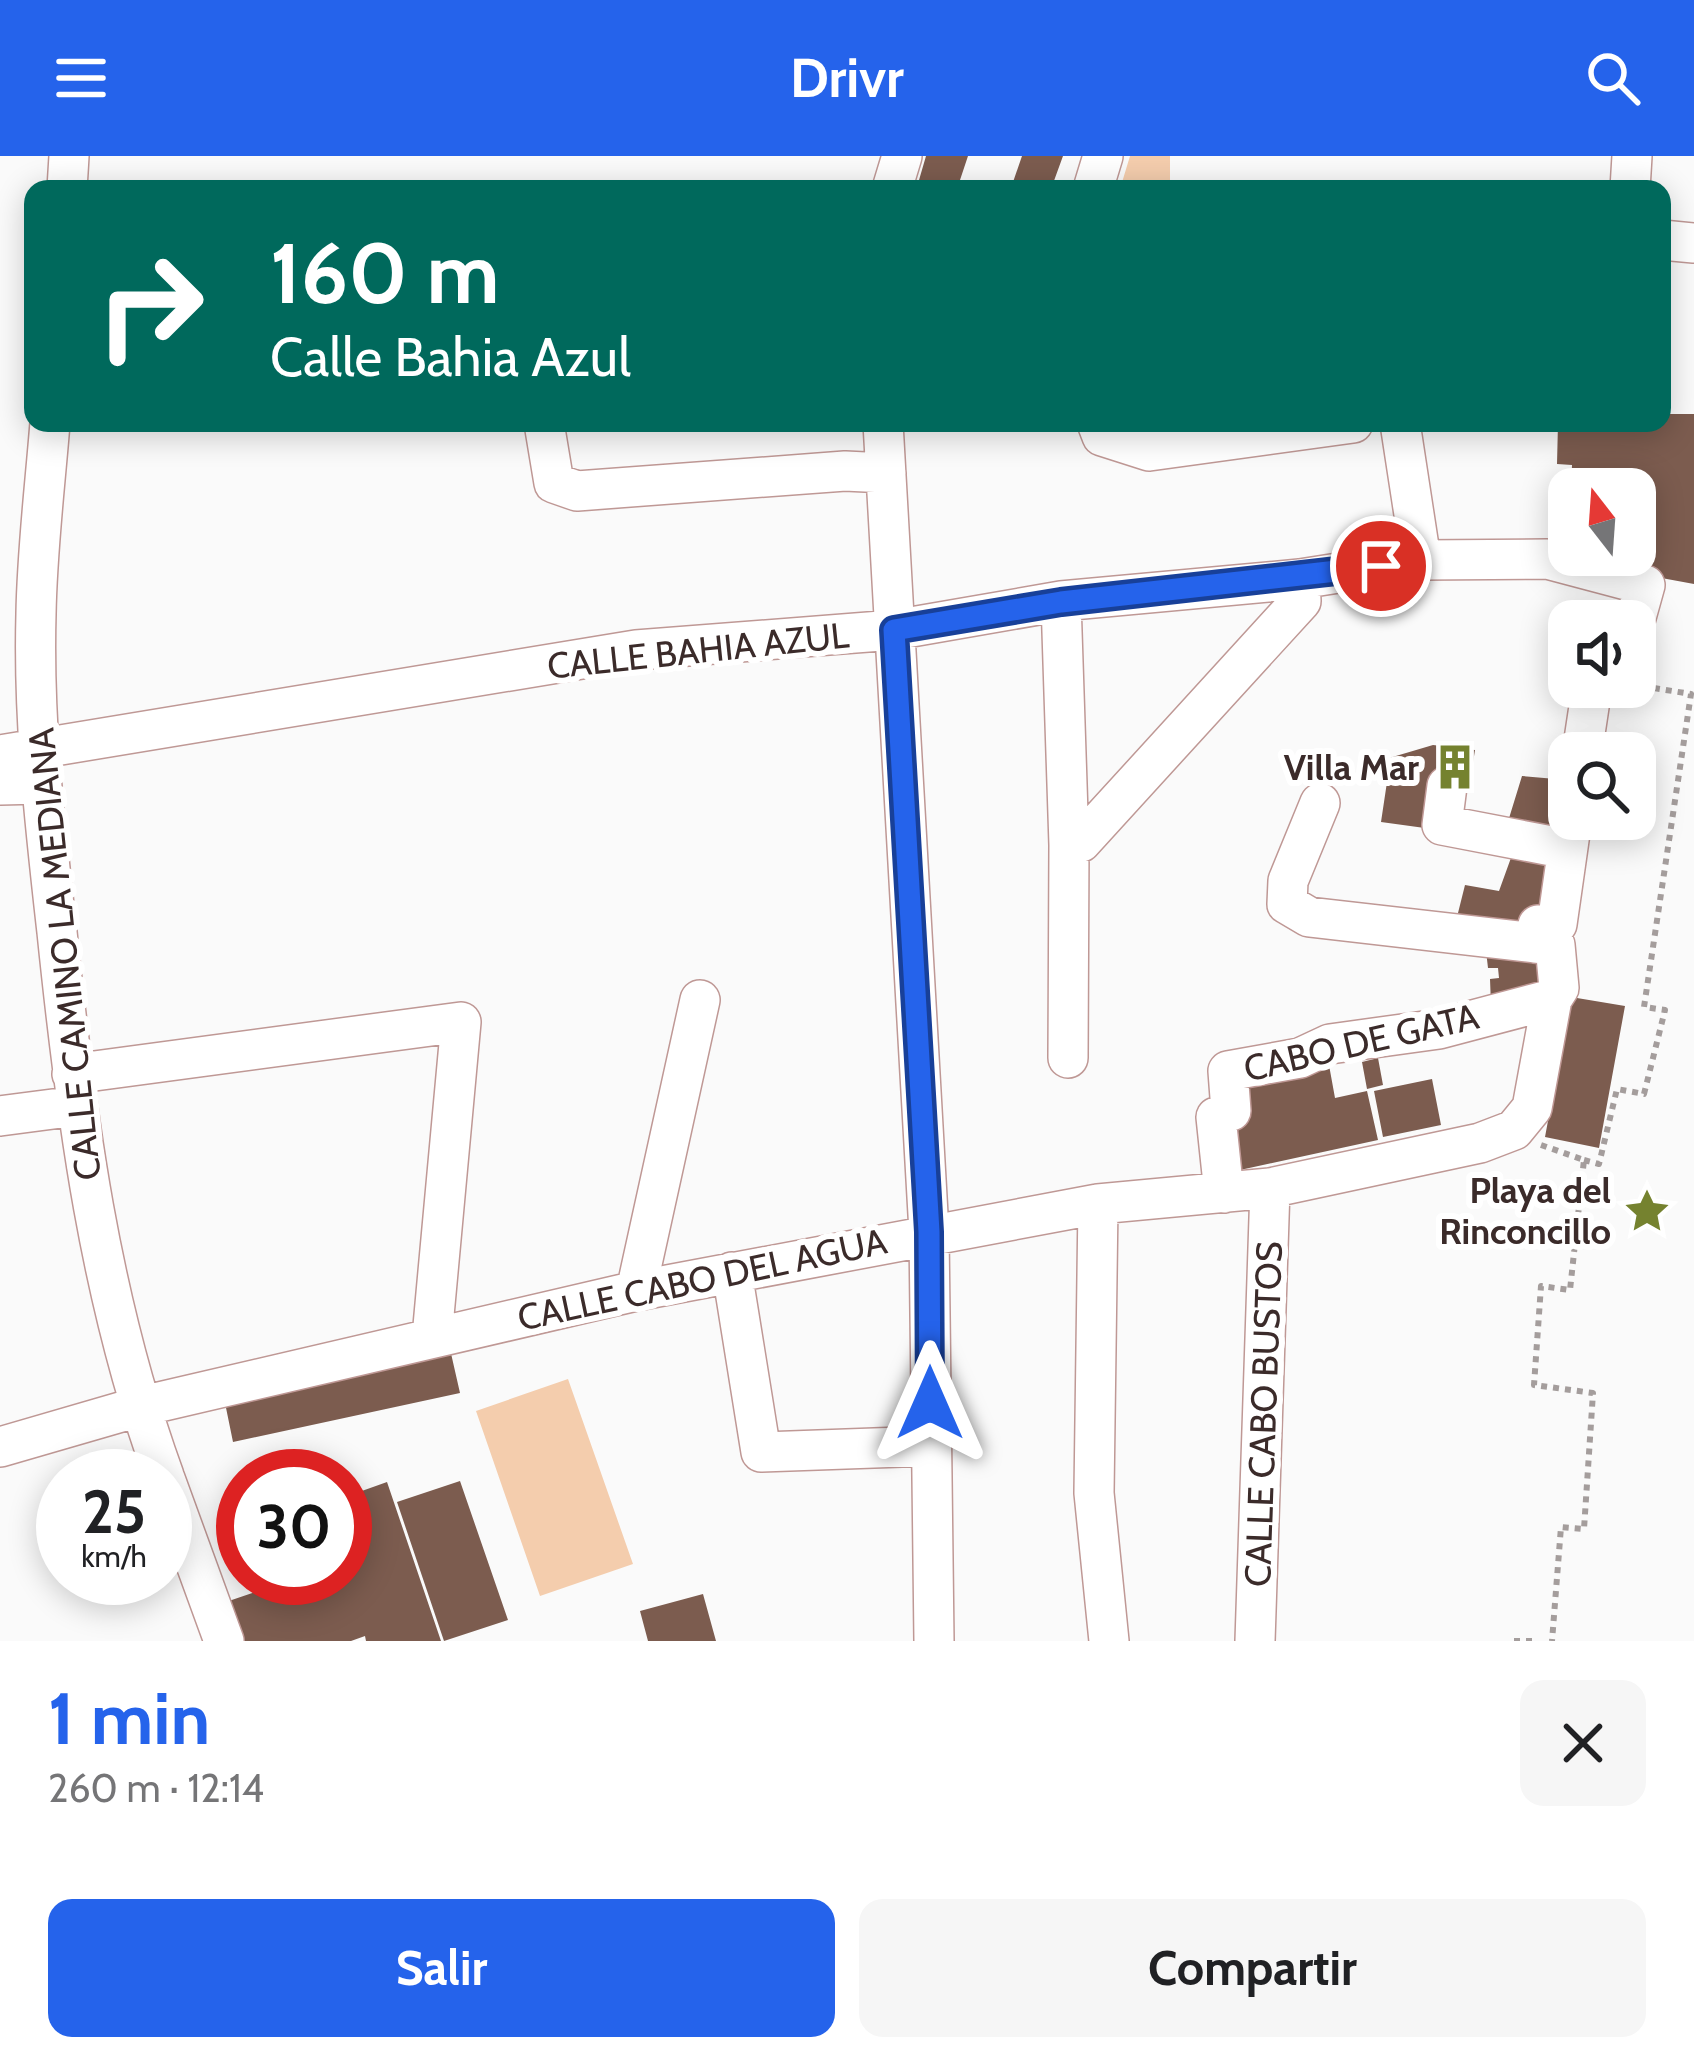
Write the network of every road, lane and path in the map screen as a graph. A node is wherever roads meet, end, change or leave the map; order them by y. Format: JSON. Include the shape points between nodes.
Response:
{"nodes":[{"id":1,"x":48,"y":432,"type":"edge"},
{"id":2,"x":546,"y":432,"type":"edge"},
{"id":3,"x":884,"y":432,"type":"edge"},
{"id":4,"x":1100,"y":432,"type":"edge"},
{"id":5,"x":1287,"y":432,"type":"edge"},
{"id":6,"x":1401,"y":432,"type":"edge"},
{"id":7,"x":886,"y":473,"type":"junction"},
{"id":8,"x":1421,"y":560,"type":"junction"},
{"id":9,"x":1300,"y":579,"type":"junction"},
{"id":10,"x":1634,"y":600,"type":"edge"},
{"id":11,"x":1061,"y":602,"type":"junction"},
{"id":12,"x":18,"y":614,"type":"edge"},
{"id":13,"x":894,"y":630,"type":"junction"},
{"id":14,"x":1656,"y":688,"type":"edge"},
{"id":15,"x":26,"y":762,"type":"edge"},
{"id":16,"x":0,"y":785,"type":"edge"},
{"id":17,"x":1320,"y":803,"type":"dead end"},
{"id":18,"x":1435,"y":814,"type":"dead end"},
{"id":19,"x":1548,"y":831,"type":"edge"},
{"id":20,"x":1569,"y":840,"type":"edge"},
{"id":21,"x":1069,"y":845,"type":"junction"},
{"id":22,"x":1534,"y":943,"type":"junction"},
{"id":23,"x":700,"y":1000,"type":"dead end"},
{"id":24,"x":1550,"y":1013,"type":"junction"},
{"id":25,"x":1068,"y":1058,"type":"dead end"},
{"id":26,"x":74,"y":1090,"type":"junction"},
{"id":27,"x":0,"y":1116,"type":"edge"},
{"id":28,"x":1507,"y":1133,"type":"junction"},
{"id":29,"x":1584,"y":1160,"type":"junction"},
{"id":30,"x":1270,"y":1188,"type":"junction"},
{"id":31,"x":1224,"y":1193,"type":"junction"},
{"id":32,"x":1098,"y":1204,"type":"junction"},
{"id":33,"x":929,"y":1232,"type":"junction"},
{"id":34,"x":732,"y":1272,"type":"junction"},
{"id":35,"x":636,"y":1291,"type":"junction"},
{"id":36,"x":432,"y":1337,"type":"junction"},
{"id":37,"x":138,"y":1407,"type":"junction"},
{"id":38,"x":930,"y":1446,"type":"junction"},
{"id":39,"x":0,"y":1447,"type":"edge"},
{"id":40,"x":153,"y":1449,"type":"edge"},
{"id":41,"x":192,"y":1554,"type":"edge"},
{"id":42,"x":224,"y":1641,"type":"edge"},
{"id":43,"x":934,"y":1641,"type":"edge"},
{"id":44,"x":1109,"y":1641,"type":"edge"},
{"id":45,"x":1255,"y":1641,"type":"edge"},
{"id":46,"x":1514,"y":1641,"type":"edge"},
{"id":47,"x":1533,"y":1641,"type":"edge"},
{"id":48,"x":1552,"y":1641,"type":"edge"}],
"edges":[{"from":1,"to":12,"type":"street","name":"CALLE CAMINO LA MEDIANA"},
{"from":2,"to":7,"type":"street","via":[[554,483],[578,491]]},
{"from":3,"to":7,"type":"street"},
{"from":4,"to":5,"type":"street","via":[[1149,451]]},
{"from":6,"to":8,"type":"street"},
{"from":7,"to":13,"type":"street"},
{"from":8,"to":9,"type":"street","name":"CALLE BAHIA AZUL"},
{"from":8,"to":10,"type":"street","name":"CALLE BAHIA AZUL","via":[[1547,559]]},
{"from":9,"to":11,"type":"street","name":"CALLE BAHIA AZUL"},
{"from":9,"to":21,"type":"street","via":[[1301,601],[1081,842]]},
{"from":11,"to":13,"type":"street","name":"CALLE BAHIA AZUL"},
{"from":11,"to":21,"type":"street"},
{"from":12,"to":15,"type":"street","name":"CALLE CAMINO LA MEDIANA"},
{"from":13,"to":15,"type":"street","name":"CALLE BAHIA AZUL","via":[[636,650]]},
{"from":13,"to":33,"type":"street"},
{"from":14,"to":29,"type":"path","via":[[1691,694],[1644,1007],[1665,1010],[1644,1094],[1616,1090],[1598,1164]]},
{"from":15,"to":16,"type":"street","name":"CALLE BAHIA AZUL"},
{"from":15,"to":26,"type":"street","name":"CALLE CAMINO LA MEDIANA"},
{"from":17,"to":22,"type":"street","via":[[1288,880],[1294,910]]},
{"from":18,"to":19,"type":"street"},
{"from":20,"to":22,"type":"street","via":[[1557,924],[1538,925]]},
{"from":21,"to":25,"type":"street"},
{"from":22,"to":24,"type":"street","via":[[1555,945],[1559,988]]},
{"from":23,"to":35,"type":"street"},
{"from":24,"to":28,"type":"street","via":[[1532,1108]]},
{"from":24,"to":31,"type":"street","name":"CABO DE GATA","via":[[1330,1044],[1228,1071],[1231,1111],[1216,1117]]},
{"from":26,"to":27,"type":"street"},
{"from":26,"to":36,"type":"street","via":[[461,1022]]},
{"from":26,"to":37,"type":"street","name":"CALLE CAMINO LA MEDIANA"},
{"from":28,"to":29,"type":"path"},
{"from":28,"to":30,"type":"street","name":"CALLE CABO DEL AGUA"},
{"from":29,"to":48,"type":"path","via":[[1570,1290],[1541,1286],[1534,1385],[1593,1393],[1584,1529],[1561,1527]]},
{"from":30,"to":31,"type":"street","name":"CALLE CABO DEL AGUA"},
{"from":30,"to":45,"type":"street","name":"CALLE CABO BUSTOS"},
{"from":31,"to":32,"type":"street","name":"CALLE CABO DEL AGUA"},
{"from":32,"to":33,"type":"street","name":"CALLE CABO DEL AGUA"},
{"from":32,"to":44,"type":"street","via":[[1094,1493]]},
{"from":33,"to":34,"type":"street","name":"CALLE CABO DEL AGUA"},
{"from":33,"to":38,"type":"street"},
{"from":34,"to":35,"type":"street","name":"CALLE CABO DEL AGUA"},
{"from":34,"to":38,"type":"street","via":[[760,1452]]},
{"from":35,"to":36,"type":"street","name":"CALLE CABO DEL AGUA"},
{"from":36,"to":37,"type":"street","name":"CALLE CABO DEL AGUA"},
{"from":37,"to":39,"type":"street","name":"CALLE CABO DEL AGUA"},
{"from":37,"to":40,"type":"street","name":"CALLE CAMINO LA MEDIANA"},
{"from":38,"to":43,"type":"street"},
{"from":41,"to":42,"type":"street","name":"CALLE CAMINO LA MEDIANA"},
{"from":46,"to":47,"type":"path"}]}
